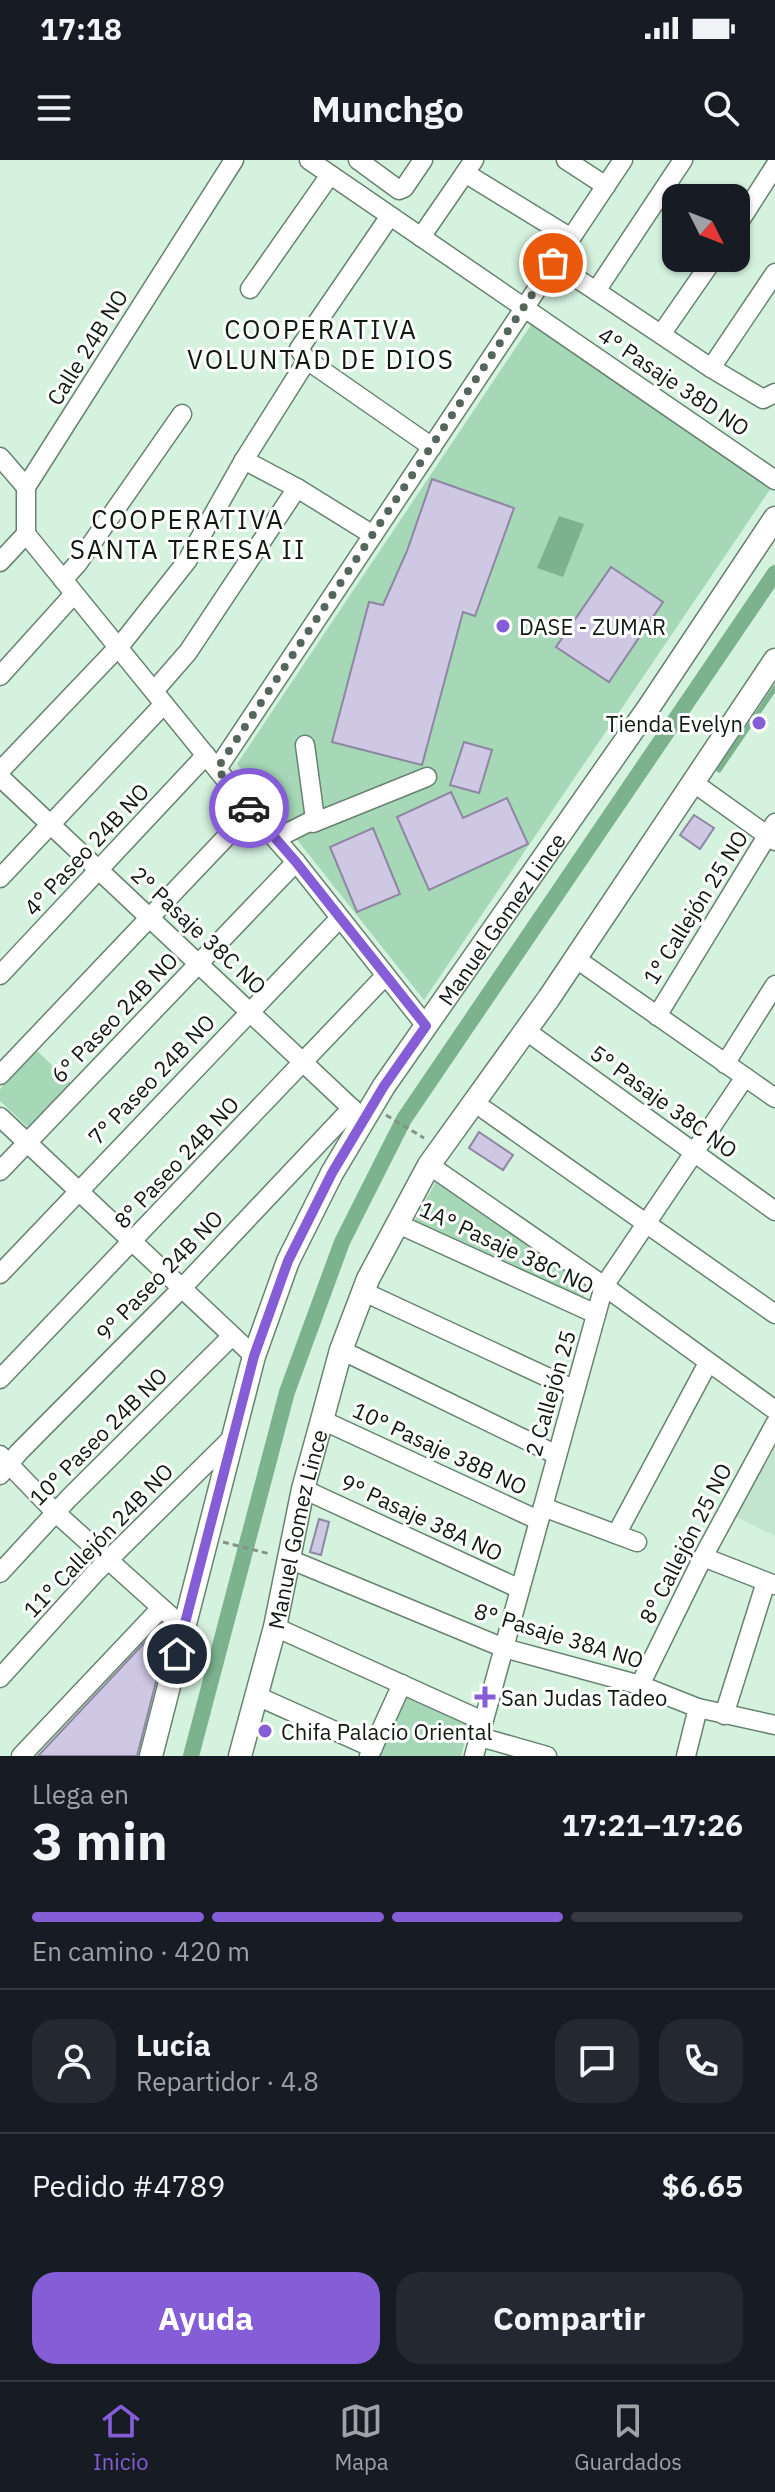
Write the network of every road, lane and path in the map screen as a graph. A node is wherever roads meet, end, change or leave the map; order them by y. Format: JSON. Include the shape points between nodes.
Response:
{"nodes":[{"id":1,"x":234,"y":160,"type":"edge"},
{"id":2,"x":309,"y":160,"type":"edge"},
{"id":3,"x":358,"y":160,"type":"edge"},
{"id":4,"x":423,"y":160,"type":"edge"},
{"id":5,"x":566,"y":160,"type":"edge"},
{"id":6,"x":623,"y":160,"type":"edge"},
{"id":7,"x":683,"y":160,"type":"edge"},
{"id":8,"x":775,"y":166,"type":"edge"},
{"id":9,"x":470,"y":167,"type":"edge"},
{"id":10,"x":330,"y":175,"type":"junction"},
{"id":11,"x":606,"y":186,"type":"junction"},
{"id":12,"x":750,"y":205,"type":"edge"},
{"id":13,"x":390,"y":216,"type":"junction"},
{"id":14,"x":421,"y":237,"type":"junction"},
{"id":15,"x":571,"y":238,"type":"junction"},
{"id":16,"x":553,"y":263,"type":"junction"},
{"id":17,"x":704,"y":272,"type":"edge"},
{"id":18,"x":775,"y":273,"type":"edge"},
{"id":19,"x":250,"y":289,"type":"dead end"},
{"id":20,"x":596,"y":291,"type":"junction"},
{"id":21,"x":524,"y":307,"type":"junction"},
{"id":22,"x":662,"y":333,"type":"junction"},
{"id":23,"x":307,"y":360,"type":"junction"},
{"id":24,"x":711,"y":368,"type":"junction"},
{"id":25,"x":774,"y":394,"type":"edge"},
{"id":26,"x":182,"y":414,"type":"dead end"},
{"id":27,"x":432,"y":447,"type":"junction"},
{"id":28,"x":0,"y":457,"type":"edge"},
{"id":29,"x":244,"y":460,"type":"junction"},
{"id":30,"x":775,"y":480,"type":"edge"},
{"id":31,"x":26,"y":487,"type":"junction"},
{"id":32,"x":297,"y":488,"type":"junction"},
{"id":33,"x":775,"y":518,"type":"edge"},
{"id":34,"x":26,"y":534,"type":"junction"},
{"id":35,"x":373,"y":535,"type":"junction"},
{"id":36,"x":0,"y":562,"type":"edge"},
{"id":37,"x":69,"y":587,"type":"junction"},
{"id":38,"x":117,"y":647,"type":"junction"},
{"id":39,"x":775,"y":660,"type":"edge"},
{"id":40,"x":0,"y":676,"type":"edge"},
{"id":41,"x":159,"y":698,"type":"junction"},
{"id":42,"x":305,"y":745,"type":"dead end"},
{"id":43,"x":211,"y":762,"type":"junction"},
{"id":44,"x":0,"y":774,"type":"edge"},
{"id":45,"x":427,"y":777,"type":"dead end"},
{"id":46,"x":694,"y":783,"type":"junction"},
{"id":47,"x":251,"y":811,"type":"junction"},
{"id":48,"x":313,"y":823,"type":"junction"},
{"id":49,"x":51,"y":824,"type":"junction"},
{"id":50,"x":772,"y":833,"type":"edge"},
{"id":51,"x":277,"y":838,"type":"junction"},
{"id":52,"x":296,"y":862,"type":"junction"},
{"id":53,"x":99,"y":870,"type":"junction"},
{"id":54,"x":0,"y":878,"type":"edge"},
{"id":55,"x":150,"y":918,"type":"junction"},
{"id":56,"x":339,"y":919,"type":"junction"},
{"id":57,"x":575,"y":958,"type":"junction"},
{"id":58,"x":198,"y":963,"type":"junction"},
{"id":59,"x":0,"y":975,"type":"edge"},
{"id":60,"x":385,"y":976,"type":"junction"},
{"id":61,"x":775,"y":985,"type":"edge"},
{"id":62,"x":250,"y":1011,"type":"junction"},
{"id":63,"x":657,"y":1016,"type":"junction"},
{"id":64,"x":426,"y":1026,"type":"junction"},
{"id":65,"x":525,"y":1030,"type":"junction"},
{"id":66,"x":303,"y":1062,"type":"junction"},
{"id":67,"x":725,"y":1064,"type":"junction"},
{"id":68,"x":0,"y":1075,"type":"edge"},
{"id":69,"x":745,"y":1077,"type":"junction"},
{"id":70,"x":775,"y":1098,"type":"edge"},
{"id":71,"x":485,"y":1110,"type":"dead end"},
{"id":72,"x":365,"y":1113,"type":"junction"},
{"id":73,"x":0,"y":1117,"type":"edge"},
{"id":74,"x":424,"y":1138,"type":"dead end"},
{"id":75,"x":27,"y":1142,"type":"junction"},
{"id":76,"x":695,"y":1153,"type":"junction"},
{"id":77,"x":429,"y":1165,"type":"junction"},
{"id":78,"x":0,"y":1171,"type":"edge"},
{"id":79,"x":78,"y":1191,"type":"junction"},
{"id":80,"x":775,"y":1211,"type":"edge"},
{"id":81,"x":646,"y":1222,"type":"junction"},
{"id":82,"x":398,"y":1224,"type":"junction"},
{"id":83,"x":133,"y":1242,"type":"junction"},
{"id":84,"x":0,"y":1274,"type":"edge"},
{"id":85,"x":604,"y":1286,"type":"junction"},
{"id":86,"x":182,"y":1288,"type":"junction"},
{"id":87,"x":362,"y":1291,"type":"junction"},
{"id":88,"x":596,"y":1314,"type":"junction"},
{"id":89,"x":775,"y":1314,"type":"edge"},
{"id":90,"x":232,"y":1336,"type":"junction"},
{"id":91,"x":341,"y":1350,"type":"junction"},
{"id":92,"x":254,"y":1356,"type":"junction"},
{"id":93,"x":708,"y":1363,"type":"junction"},
{"id":94,"x":0,"y":1379,"type":"edge"},
{"id":95,"x":575,"y":1390,"type":"junction"},
{"id":96,"x":775,"y":1410,"type":"edge"},
{"id":97,"x":322,"y":1420,"type":"junction"},
{"id":98,"x":775,"y":1424,"type":"edge"},
{"id":99,"x":232,"y":1438,"type":"junction"},
{"id":100,"x":557,"y":1455,"type":"junction"},
{"id":101,"x":3,"y":1465,"type":"edge"},
{"id":102,"x":303,"y":1489,"type":"junction"},
{"id":103,"x":56,"y":1513,"type":"junction"},
{"id":104,"x":540,"y":1513,"type":"junction"},
{"id":105,"x":617,"y":1533,"type":"junction"},
{"id":106,"x":637,"y":1542,"type":"dead end"},
{"id":107,"x":226,"y":1543,"type":"dead end"},
{"id":108,"x":280,"y":1557,"type":"junction"},
{"id":109,"x":703,"y":1557,"type":"junction"},
{"id":110,"x":108,"y":1559,"type":"junction"},
{"id":111,"x":0,"y":1573,"type":"edge"},
{"id":112,"x":771,"y":1584,"type":"edge"},
{"id":113,"x":520,"y":1589,"type":"junction"},
{"id":114,"x":161,"y":1608,"type":"junction"},
{"id":115,"x":275,"y":1627,"type":"junction"},
{"id":116,"x":184,"y":1628,"type":"junction"},
{"id":117,"x":504,"y":1648,"type":"junction"},
{"id":118,"x":0,"y":1678,"type":"edge"},
{"id":119,"x":402,"y":1684,"type":"junction"},
{"id":120,"x":640,"y":1685,"type":"junction"},
{"id":121,"x":257,"y":1696,"type":"junction"},
{"id":122,"x":698,"y":1708,"type":"junction"},
{"id":123,"x":724,"y":1715,"type":"junction"},
{"id":124,"x":775,"y":1725,"type":"edge"},
{"id":125,"x":482,"y":1729,"type":"junction"},
{"id":126,"x":371,"y":1752,"type":"edge"},
{"id":127,"x":21,"y":1756,"type":"edge"},
{"id":128,"x":151,"y":1756,"type":"edge"},
{"id":129,"x":240,"y":1756,"type":"edge"},
{"id":130,"x":474,"y":1756,"type":"edge"},
{"id":131,"x":547,"y":1756,"type":"edge"},
{"id":132,"x":686,"y":1756,"type":"edge"}],
"edges":[{"from":1,"to":31,"type":"street","name":"Calle 24B NO"},
{"from":2,"to":10,"type":"street","name":"4° Pasaje 38D NO"},
{"from":3,"to":4,"type":"street","via":[[399,190]]},
{"from":5,"to":11,"type":"street"},
{"from":6,"to":11,"type":"street","name":"4° Paseo 24B NO"},
{"from":7,"to":20,"type":"street"},
{"from":8,"to":12,"type":"street"},
{"from":9,"to":14,"type":"street"},
{"from":9,"to":15,"type":"street"},
{"from":10,"to":13,"type":"street","name":"4° Pasaje 38D NO"},
{"from":10,"to":19,"type":"street"},
{"from":11,"to":15,"type":"street","name":"4° Paseo 24B NO"},
{"from":13,"to":14,"type":"street","name":"4° Pasaje 38D NO"},
{"from":13,"to":23,"type":"street","via":[[299,349]]},
{"from":14,"to":21,"type":"street","name":"4° Pasaje 38D NO"},
{"from":15,"to":16,"type":"street","name":"4° Paseo 24B NO"},
{"from":16,"to":20,"type":"street"},
{"from":16,"to":21,"type":"street","name":"4° Paseo 24B NO"},
{"from":17,"to":22,"type":"street"},
{"from":18,"to":24,"type":"street"},
{"from":20,"to":22,"type":"street"},
{"from":21,"to":27,"type":"street","name":"4° Paseo 24B NO"},
{"from":21,"to":30,"type":"street","name":"4° Pasaje 38D NO"},
{"from":22,"to":24,"type":"street"},
{"from":23,"to":27,"type":"street"},
{"from":23,"to":29,"type":"street"},
{"from":24,"to":25,"type":"street","via":[[763,399]]},
{"from":26,"to":37,"type":"street","via":[[78,563]]},
{"from":27,"to":35,"type":"street","name":"4° Paseo 24B NO"},
{"from":28,"to":31,"type":"street"},
{"from":29,"to":32,"type":"street"},
{"from":29,"to":38,"type":"street","via":[[187,561]]},
{"from":31,"to":34,"type":"street"},
{"from":32,"to":35,"type":"street"},
{"from":32,"to":41,"type":"street"},
{"from":33,"to":64,"type":"main road","name":"Manuel Gomez Lince"},
{"from":34,"to":36,"type":"street"},
{"from":34,"to":37,"type":"street"},
{"from":35,"to":43,"type":"street","name":"4° Paseo 24B NO"},
{"from":37,"to":38,"type":"street"},
{"from":37,"to":40,"type":"street"},
{"from":38,"to":41,"type":"street"},
{"from":38,"to":44,"type":"street"},
{"from":39,"to":46,"type":"main road","name":"Manuel Gomez Lince"},
{"from":41,"to":43,"type":"street"},
{"from":41,"to":49,"type":"street"},
{"from":42,"to":48,"type":"street","via":[[316,812]]},
{"from":43,"to":47,"type":"street"},
{"from":43,"to":53,"type":"street","name":"4° Paseo 24B NO"},
{"from":44,"to":49,"type":"street","name":"2° Pasaje 38C NO"},
{"from":45,"to":48,"type":"street"},
{"from":46,"to":50,"type":"street"},
{"from":46,"to":57,"type":"main road","name":"Manuel Gomez Lince"},
{"from":47,"to":51,"type":"street"},
{"from":47,"to":55,"type":"street"},
{"from":48,"to":51,"type":"street"},
{"from":49,"to":53,"type":"street","name":"2° Pasaje 38C NO"},
{"from":49,"to":54,"type":"street"},
{"from":50,"to":63,"type":"street","name":"1° Callejón 25 NO"},
{"from":51,"to":52,"type":"street"},
{"from":52,"to":56,"type":"street"},
{"from":52,"to":58,"type":"street","name":"6° Paseo 24B NO"},
{"from":53,"to":55,"type":"street","name":"2° Pasaje 38C NO"},
{"from":53,"to":59,"type":"street","name":"4° Paseo 24B NO"},
{"from":55,"to":58,"type":"street","name":"2° Pasaje 38C NO"},
{"from":55,"to":68,"type":"street"},
{"from":56,"to":60,"type":"street"},
{"from":56,"to":62,"type":"street","name":"7° Paseo 24B NO"},
{"from":57,"to":63,"type":"street"},
{"from":57,"to":65,"type":"main road","name":"Manuel Gomez Lince"},
{"from":58,"to":62,"type":"street","name":"2° Pasaje 38C NO"},
{"from":58,"to":75,"type":"street","name":"6° Paseo 24B NO"},
{"from":60,"to":64,"type":"street"},
{"from":60,"to":66,"type":"street","name":"8° Paseo 24B NO"},
{"from":61,"to":67,"type":"street"},
{"from":62,"to":66,"type":"street","name":"2° Pasaje 38C NO"},
{"from":62,"to":79,"type":"street","name":"7° Paseo 24B NO"},
{"from":63,"to":67,"type":"street"},
{"from":64,"to":72,"type":"main road","name":"Manuel Gomez Lince"},
{"from":65,"to":76,"type":"street","name":"5° Pasaje 38C NO"},
{"from":65,"to":77,"type":"main road","name":"Manuel Gomez Lince"},
{"from":66,"to":72,"type":"street","name":"2° Pasaje 38C NO"},
{"from":66,"to":83,"type":"street","name":"8° Paseo 24B NO"},
{"from":67,"to":69,"type":"street"},
{"from":69,"to":70,"type":"street"},
{"from":69,"to":76,"type":"street","name":"2 Callejón 25"},
{"from":71,"to":81,"type":"street"},
{"from":72,"to":74,"type":"path"},
{"from":72,"to":86,"type":"street","name":"9° Paseo 24B NO"},
{"from":72,"to":92,"type":"main road","name":"Manuel Gomez Lince","via":[[288,1261]]},
{"from":73,"to":75,"type":"street"},
{"from":75,"to":78,"type":"street","name":"6° Paseo 24B NO"},
{"from":75,"to":79,"type":"street"},
{"from":76,"to":80,"type":"street","name":"5° Pasaje 38C NO"},
{"from":76,"to":81,"type":"street","name":"2 Callejón 25"},
{"from":77,"to":82,"type":"main road","name":"Manuel Gomez Lince"},
{"from":77,"to":85,"type":"street"},
{"from":79,"to":83,"type":"street"},
{"from":79,"to":84,"type":"street","name":"7° Paseo 24B NO"},
{"from":81,"to":85,"type":"street","name":"2 Callejón 25"},
{"from":81,"to":89,"type":"street"},
{"from":82,"to":87,"type":"main road","name":"Manuel Gomez Lince"},
{"from":82,"to":88,"type":"street","name":"1A° Pasaje 38C NO"},
{"from":83,"to":86,"type":"street"},
{"from":83,"to":94,"type":"street","name":"8° Paseo 24B NO"},
{"from":85,"to":88,"type":"street","name":"2 Callejón 25"},
{"from":85,"to":93,"type":"street"},
{"from":86,"to":90,"type":"street"},
{"from":86,"to":101,"type":"street","name":"9° Paseo 24B NO"},
{"from":87,"to":91,"type":"main road","name":"Manuel Gomez Lince"},
{"from":87,"to":95,"type":"street"},
{"from":88,"to":95,"type":"street","name":"2 Callejón 25"},
{"from":90,"to":92,"type":"street"},
{"from":90,"to":103,"type":"street","name":"10° Paseo 24B NO"},
{"from":91,"to":97,"type":"main road","name":"Manuel Gomez Lince"},
{"from":91,"to":100,"type":"street"},
{"from":92,"to":99,"type":"main road","name":"Manuel Gomez Lince"},
{"from":93,"to":96,"type":"street"},
{"from":93,"to":105,"type":"street"},
{"from":95,"to":100,"type":"street","name":"2 Callejón 25"},
{"from":97,"to":102,"type":"main road","name":"Manuel Gomez Lince"},
{"from":97,"to":104,"type":"street","name":"10° Pasaje 38B NO"},
{"from":98,"to":109,"type":"street","name":"8° Callejón 25 NO"},
{"from":99,"to":110,"type":"street","name":"11° Callejón 24B NO"},
{"from":99,"to":116,"type":"main road","name":"Manuel Gomez Lince"},
{"from":100,"to":104,"type":"street","name":"2 Callejón 25"},
{"from":101,"to":103,"type":"street"},
{"from":102,"to":108,"type":"main road","name":"Manuel Gomez Lince"},
{"from":102,"to":113,"type":"street","name":"9° Pasaje 38A NO"},
{"from":103,"to":110,"type":"street"},
{"from":103,"to":111,"type":"street","name":"10° Paseo 24B NO"},
{"from":104,"to":105,"type":"street","name":"10° Pasaje 38B NO"},
{"from":104,"to":113,"type":"street","name":"2 Callejón 25"},
{"from":105,"to":106,"type":"street","name":"10° Pasaje 38B NO"},
{"from":107,"to":108,"type":"path"},
{"from":108,"to":115,"type":"main road","name":"Manuel Gomez Lince"},
{"from":108,"to":117,"type":"street","name":"8° Pasaje 38A NO"},
{"from":109,"to":112,"type":"street"},
{"from":109,"to":120,"type":"street","name":"8° Callejón 25 NO"},
{"from":110,"to":114,"type":"street"},
{"from":110,"to":118,"type":"street","name":"11° Callejón 24B NO"},
{"from":112,"to":123,"type":"street"},
{"from":113,"to":117,"type":"street","name":"2 Callejón 25"},
{"from":114,"to":116,"type":"street"},
{"from":114,"to":127,"type":"street"},
{"from":115,"to":119,"type":"street"},
{"from":115,"to":121,"type":"main road","name":"Manuel Gomez Lince"},
{"from":116,"to":128,"type":"main road","name":"Manuel Gomez Lince"},
{"from":117,"to":120,"type":"street","name":"8° Pasaje 38A NO"},
{"from":117,"to":125,"type":"street","name":"2 Callejón 25"},
{"from":119,"to":125,"type":"street"},
{"from":119,"to":126,"type":"street"},
{"from":120,"to":122,"type":"street","name":"8° Pasaje 38A NO"},
{"from":121,"to":126,"type":"street"},
{"from":121,"to":129,"type":"main road","name":"Manuel Gomez Lince"},
{"from":122,"to":123,"type":"street","name":"8° Pasaje 38A NO"},
{"from":122,"to":132,"type":"street"},
{"from":123,"to":124,"type":"street","name":"8° Pasaje 38A NO"},
{"from":125,"to":130,"type":"street","name":"2 Callejón 25"},
{"from":125,"to":131,"type":"street"}]}
